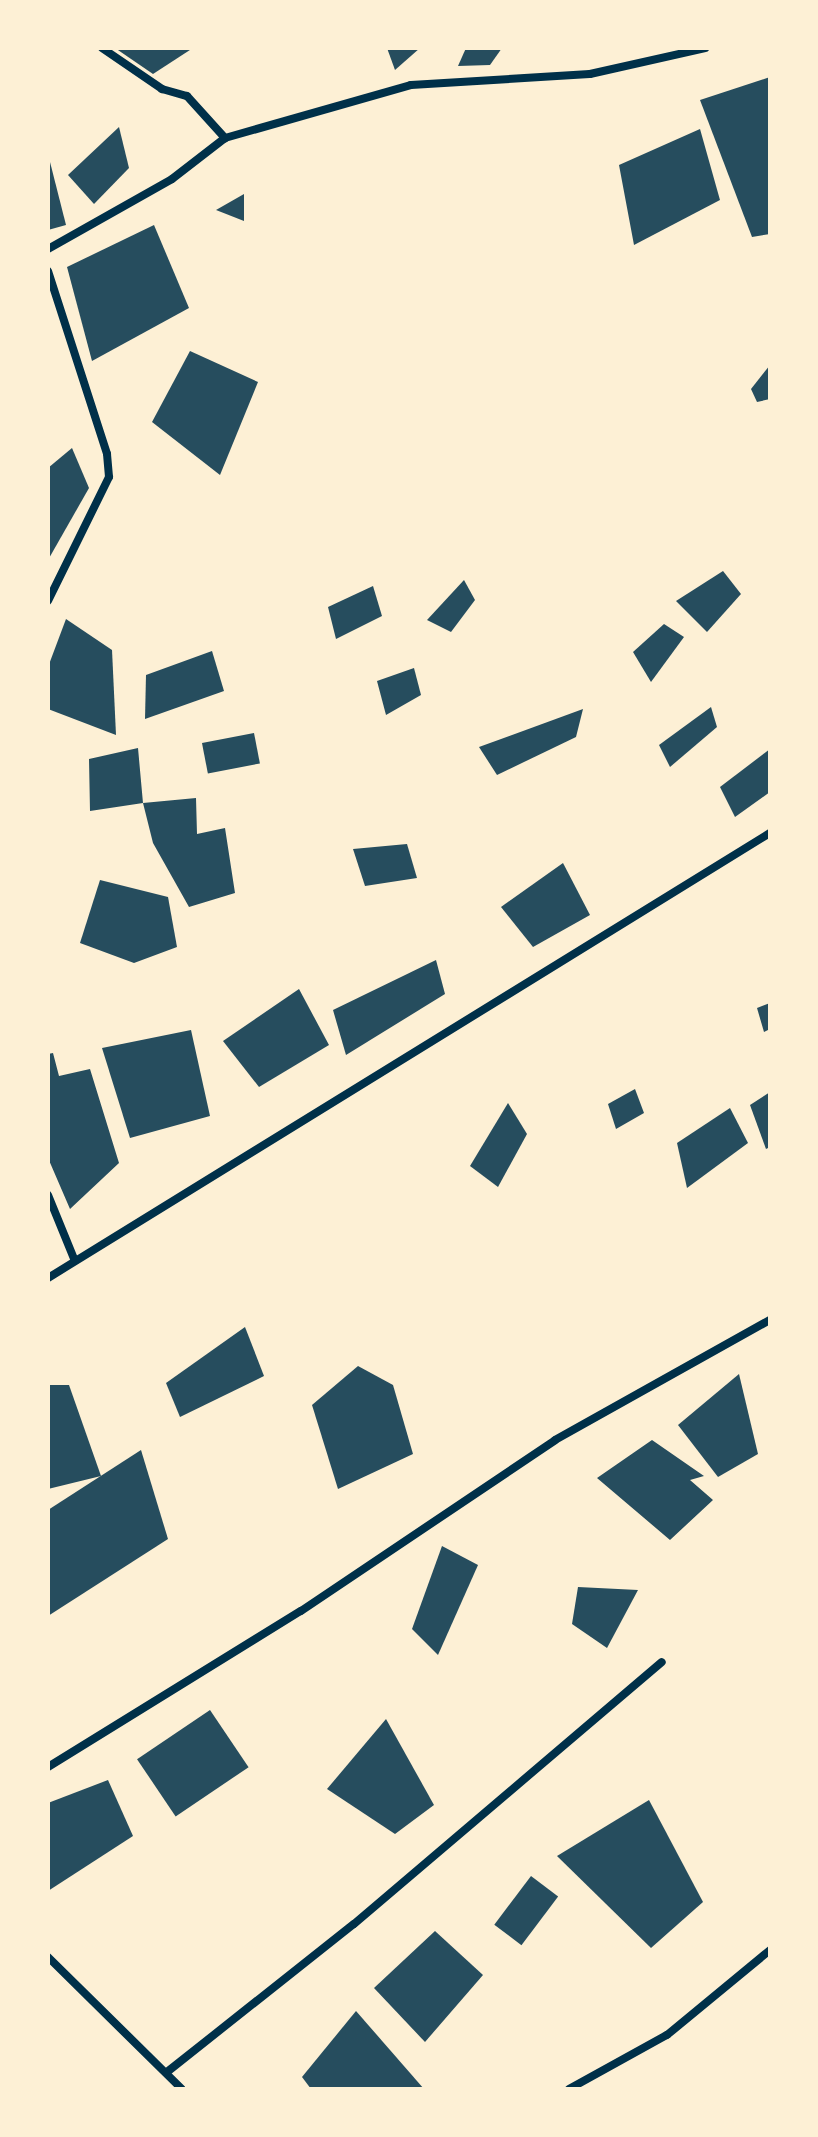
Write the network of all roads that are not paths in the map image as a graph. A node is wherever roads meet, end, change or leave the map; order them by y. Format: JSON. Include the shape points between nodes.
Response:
{"nodes":[{"id":1,"x":102,"y":48,"type":"edge"},
{"id":2,"x":705,"y":48,"type":"edge"},
{"id":3,"x":225,"y":138,"type":"junction"},
{"id":4,"x":48,"y":249,"type":"edge"},
{"id":5,"x":48,"y":271,"type":"edge"},
{"id":6,"x":48,"y":601,"type":"edge"},
{"id":7,"x":770,"y":833,"type":"edge"},
{"id":8,"x":48,"y":1195,"type":"edge"},
{"id":9,"x":75,"y":1261,"type":"junction"},
{"id":10,"x":48,"y":1278,"type":"edge"},
{"id":11,"x":770,"y":1320,"type":"edge"},
{"id":12,"x":662,"y":1662,"type":"dead end"},
{"id":13,"x":48,"y":1767,"type":"edge"},
{"id":14,"x":770,"y":1950,"type":"edge"},
{"id":15,"x":48,"y":1957,"type":"edge"},
{"id":16,"x":167,"y":2072,"type":"junction"},
{"id":17,"x":182,"y":2089,"type":"edge"},
{"id":18,"x":569,"y":2089,"type":"edge"}],
"edges":[{"from":1,"to":3,"type":"street","via":[[162,89],[187,96]]},
{"from":2,"to":3,"type":"street","via":[[590,74],[411,85]]},
{"from":3,"to":4,"type":"street","via":[[172,179]]},
{"from":5,"to":6,"type":"street","via":[[107,454],[109,477]]},
{"from":7,"to":9,"type":"street"},
{"from":8,"to":9,"type":"street"},
{"from":9,"to":10,"type":"street"},
{"from":11,"to":13,"type":"street","via":[[555,1440],[301,1611]]},
{"from":12,"to":16,"type":"street","via":[[354,1924]]},
{"from":14,"to":18,"type":"street","via":[[667,2035]]},
{"from":15,"to":16,"type":"street"},
{"from":16,"to":17,"type":"street"}]}
